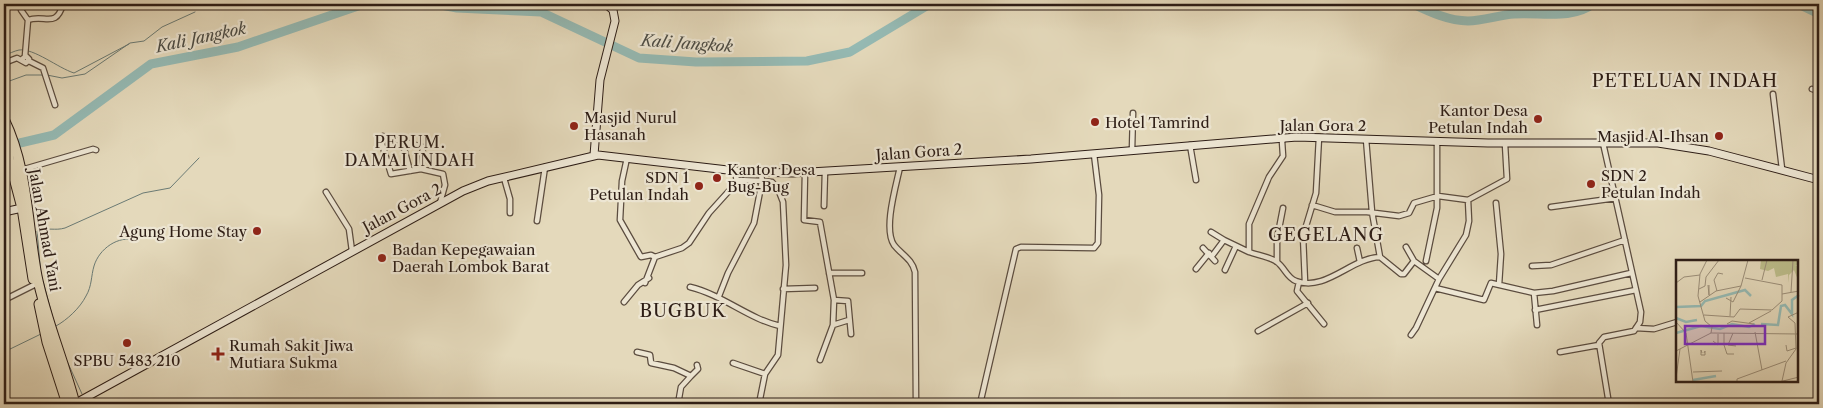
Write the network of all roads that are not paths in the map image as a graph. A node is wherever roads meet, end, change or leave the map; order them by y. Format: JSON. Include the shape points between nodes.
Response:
{"nodes":[{"id":1,"x":21,"y":4,"type":"edge"},
{"id":2,"x":63,"y":4,"type":"edge"},
{"id":3,"x":606,"y":4,"type":"edge"},
{"id":4,"x":28,"y":20,"type":"junction"},
{"id":5,"x":24,"y":54,"type":"junction"},
{"id":6,"x":4,"y":63,"type":"edge"},
{"id":7,"x":1812,"y":88,"type":"dead end"},
{"id":8,"x":1819,"y":91,"type":"edge"},
{"id":9,"x":1773,"y":94,"type":"dead end"},
{"id":10,"x":55,"y":105,"type":"dead end"},
{"id":11,"x":1133,"y":113,"type":"dead end"},
{"id":12,"x":4,"y":119,"type":"edge"},
{"id":13,"x":1319,"y":137,"type":"junction"},
{"id":14,"x":1285,"y":138,"type":"junction"},
{"id":15,"x":1366,"y":139,"type":"junction"},
{"id":16,"x":4,"y":140,"type":"edge"},
{"id":17,"x":402,"y":141,"type":"junction"},
{"id":18,"x":1437,"y":142,"type":"junction"},
{"id":19,"x":1819,"y":142,"type":"edge"},
{"id":20,"x":1603,"y":143,"type":"junction"},
{"id":21,"x":1190,"y":144,"type":"junction"},
{"id":22,"x":1505,"y":144,"type":"junction"},
{"id":23,"x":96,"y":150,"type":"dead end"},
{"id":24,"x":1132,"y":150,"type":"junction"},
{"id":25,"x":1094,"y":154,"type":"junction"},
{"id":26,"x":594,"y":155,"type":"junction"},
{"id":27,"x":627,"y":158,"type":"junction"},
{"id":28,"x":545,"y":167,"type":"junction"},
{"id":29,"x":900,"y":167,"type":"junction"},
{"id":30,"x":18,"y":168,"type":"junction"},
{"id":31,"x":421,"y":169,"type":"junction"},
{"id":32,"x":1782,"y":169,"type":"junction"},
{"id":33,"x":410,"y":171,"type":"junction"},
{"id":34,"x":735,"y":171,"type":"junction"},
{"id":35,"x":825,"y":171,"type":"junction"},
{"id":36,"x":805,"y":172,"type":"junction"},
{"id":37,"x":1819,"y":172,"type":"edge"},
{"id":38,"x":762,"y":173,"type":"junction"},
{"id":39,"x":504,"y":178,"type":"junction"},
{"id":40,"x":738,"y":180,"type":"junction"},
{"id":41,"x":1196,"y":180,"type":"dead end"},
{"id":42,"x":1819,"y":180,"type":"edge"},
{"id":43,"x":762,"y":181,"type":"junction"},
{"id":44,"x":326,"y":192,"type":"dead end"},
{"id":45,"x":1438,"y":196,"type":"junction"},
{"id":46,"x":1616,"y":198,"type":"junction"},
{"id":47,"x":1468,"y":200,"type":"junction"},
{"id":48,"x":440,"y":203,"type":"junction"},
{"id":49,"x":1496,"y":203,"type":"dead end"},
{"id":50,"x":1312,"y":205,"type":"junction"},
{"id":51,"x":824,"y":206,"type":"dead end"},
{"id":52,"x":1551,"y":207,"type":"dead end"},
{"id":53,"x":22,"y":208,"type":"junction"},
{"id":54,"x":1283,"y":208,"type":"dead end"},
{"id":55,"x":4,"y":212,"type":"edge"},
{"id":56,"x":1372,"y":212,"type":"junction"},
{"id":57,"x":510,"y":213,"type":"dead end"},
{"id":58,"x":537,"y":221,"type":"dead end"},
{"id":59,"x":1211,"y":232,"type":"dead end"},
{"id":60,"x":1224,"y":240,"type":"junction"},
{"id":61,"x":1625,"y":240,"type":"junction"},
{"id":62,"x":1236,"y":246,"type":"junction"},
{"id":63,"x":1406,"y":247,"type":"dead end"},
{"id":64,"x":1203,"y":248,"type":"dead end"},
{"id":65,"x":1357,"y":248,"type":"dead end"},
{"id":66,"x":352,"y":251,"type":"junction"},
{"id":67,"x":1248,"y":252,"type":"junction"},
{"id":68,"x":655,"y":257,"type":"junction"},
{"id":69,"x":1212,"y":257,"type":"junction"},
{"id":70,"x":1380,"y":257,"type":"junction"},
{"id":71,"x":1414,"y":261,"type":"junction"},
{"id":72,"x":1426,"y":261,"type":"dead end"},
{"id":73,"x":1277,"y":262,"type":"junction"},
{"id":74,"x":1360,"y":262,"type":"junction"},
{"id":75,"x":1532,"y":266,"type":"dead end"},
{"id":76,"x":1196,"y":269,"type":"dead end"},
{"id":77,"x":1226,"y":270,"type":"dead end"},
{"id":78,"x":828,"y":272,"type":"junction"},
{"id":79,"x":862,"y":273,"type":"dead end"},
{"id":80,"x":1631,"y":273,"type":"junction"},
{"id":81,"x":39,"y":278,"type":"junction"},
{"id":82,"x":648,"y":278,"type":"junction"},
{"id":83,"x":1440,"y":279,"type":"junction"},
{"id":84,"x":1299,"y":282,"type":"junction"},
{"id":85,"x":1305,"y":282,"type":"junction"},
{"id":86,"x":645,"y":283,"type":"dead end"},
{"id":87,"x":1499,"y":285,"type":"junction"},
{"id":88,"x":690,"y":288,"type":"dead end"},
{"id":89,"x":815,"y":288,"type":"dead end"},
{"id":90,"x":1435,"y":288,"type":"junction"},
{"id":91,"x":783,"y":289,"type":"junction"},
{"id":92,"x":1636,"y":290,"type":"junction"},
{"id":93,"x":1534,"y":293,"type":"junction"},
{"id":94,"x":719,"y":296,"type":"junction"},
{"id":95,"x":4,"y":300,"type":"edge"},
{"id":96,"x":834,"y":300,"type":"junction"},
{"id":97,"x":624,"y":302,"type":"dead end"},
{"id":98,"x":1308,"y":303,"type":"junction"},
{"id":99,"x":1535,"y":310,"type":"junction"},
{"id":100,"x":849,"y":320,"type":"junction"},
{"id":101,"x":1676,"y":322,"type":"edge"},
{"id":102,"x":1324,"y":324,"type":"dead end"},
{"id":103,"x":832,"y":325,"type":"junction"},
{"id":104,"x":1537,"y":325,"type":"dead end"},
{"id":105,"x":780,"y":326,"type":"junction"},
{"id":106,"x":1636,"y":328,"type":"junction"},
{"id":107,"x":1258,"y":331,"type":"dead end"},
{"id":108,"x":851,"y":334,"type":"dead end"},
{"id":109,"x":1411,"y":335,"type":"dead end"},
{"id":110,"x":1599,"y":345,"type":"junction"},
{"id":111,"x":637,"y":352,"type":"dead end"},
{"id":112,"x":1560,"y":352,"type":"dead end"},
{"id":113,"x":820,"y":360,"type":"dead end"},
{"id":114,"x":733,"y":363,"type":"dead end"},
{"id":115,"x":697,"y":365,"type":"dead end"},
{"id":116,"x":765,"y":374,"type":"junction"},
{"id":117,"x":691,"y":376,"type":"junction"},
{"id":118,"x":73,"y":404,"type":"edge"},
{"id":119,"x":678,"y":404,"type":"edge"},
{"id":120,"x":759,"y":404,"type":"edge"},
{"id":121,"x":916,"y":404,"type":"edge"},
{"id":122,"x":980,"y":404,"type":"edge"},
{"id":123,"x":1610,"y":404,"type":"edge"}],
"edges":[{"from":1,"to":4,"type":"street"},
{"from":2,"to":4,"type":"street","via":[[59,15],[54,18]]},
{"from":3,"to":26,"type":"street","via":[[615,16],[599,86]]},
{"from":4,"to":5,"type":"street"},
{"from":5,"to":6,"type":"street"},
{"from":5,"to":10,"type":"street","via":[[24,62],[39,64],[44,70]]},
{"from":7,"to":8,"type":"street"},
{"from":9,"to":32,"type":"street"},
{"from":11,"to":24,"type":"street"},
{"from":12,"to":30,"type":"highway","name":"Jalan Ahmad Yani"},
{"from":13,"to":14,"type":"street","name":"Jalan Gora 2"},
{"from":13,"to":15,"type":"street","name":"Jalan Gora 2"},
{"from":13,"to":50,"type":"street","via":[[1317,189]]},
{"from":14,"to":21,"type":"street","name":"Jalan Gora 2"},
{"from":14,"to":67,"type":"street","via":[[1282,142],[1283,156],[1269,177],[1247,228]]},
{"from":15,"to":18,"type":"street","name":"Jalan Gora 2"},
{"from":15,"to":56,"type":"street"},
{"from":16,"to":30,"type":"highway"},
{"from":17,"to":31,"type":"street","via":[[423,147]]},
{"from":17,"to":33,"type":"street"},
{"from":17,"to":33,"type":"street","via":[[382,137],[391,174]]},
{"from":18,"to":22,"type":"street","name":"Jalan Gora 2"},
{"from":18,"to":45,"type":"street"},
{"from":19,"to":37,"type":"street"},
{"from":20,"to":22,"type":"street","name":"Jalan Gora 2"},
{"from":20,"to":32,"type":"street","name":"Jalan Gora 2","via":[[1658,143]]},
{"from":20,"to":46,"type":"street"},
{"from":21,"to":24,"type":"street","name":"Jalan Gora 2"},
{"from":21,"to":41,"type":"street"},
{"from":22,"to":47,"type":"street","via":[[1507,179]]},
{"from":23,"to":30,"type":"street"},
{"from":24,"to":25,"type":"street","name":"Jalan Gora 2"},
{"from":25,"to":29,"type":"street","name":"Jalan Gora 2"},
{"from":25,"to":122,"type":"street","via":[[1099,195],[1098,243],[1094,248],[1016,249]]},
{"from":26,"to":27,"type":"street","name":"Jalan Gora 2"},
{"from":26,"to":28,"type":"street","name":"Jalan Gora 2"},
{"from":27,"to":34,"type":"street","name":"Jalan Gora 2"},
{"from":27,"to":68,"type":"street","via":[[620,220],[641,257]]},
{"from":28,"to":39,"type":"street","name":"Jalan Gora 2"},
{"from":28,"to":58,"type":"street"},
{"from":29,"to":35,"type":"street","name":"Jalan Gora 2"},
{"from":29,"to":121,"type":"street","via":[[889,234],[911,261],[915,272]]},
{"from":30,"to":53,"type":"highway"},
{"from":30,"to":81,"type":"highway","name":"Jalan Ahmad Yani"},
{"from":31,"to":33,"type":"street"},
{"from":31,"to":48,"type":"street","via":[[443,175],[445,185]]},
{"from":32,"to":42,"type":"street","name":"Jalan Gora 2"},
{"from":34,"to":38,"type":"street","name":"Jalan Gora 2"},
{"from":34,"to":40,"type":"street"},
{"from":35,"to":36,"type":"street","name":"Jalan Gora 2"},
{"from":35,"to":51,"type":"street"},
{"from":36,"to":38,"type":"street","name":"Jalan Gora 2"},
{"from":36,"to":78,"type":"street","via":[[804,220],[819,222]]},
{"from":38,"to":43,"type":"street"},
{"from":39,"to":48,"type":"street","name":"Jalan Gora 2","via":[[479,184]]},
{"from":39,"to":57,"type":"street"},
{"from":40,"to":43,"type":"street"},
{"from":40,"to":68,"type":"street","via":[[708,213],[689,243]]},
{"from":43,"to":91,"type":"street","via":[[775,184],[783,202],[786,266]]},
{"from":43,"to":94,"type":"street","via":[[754,222]]},
{"from":44,"to":66,"type":"street","via":[[349,230]]},
{"from":45,"to":47,"type":"street"},
{"from":45,"to":56,"type":"street","via":[[1414,203],[1410,213],[1404,215]]},
{"from":45,"to":72,"type":"street","via":[[1436,221]]},
{"from":46,"to":52,"type":"street"},
{"from":46,"to":61,"type":"street"},
{"from":47,"to":83,"type":"street","via":[[1468,230]]},
{"from":48,"to":66,"type":"street","name":"Jalan Gora 2"},
{"from":49,"to":87,"type":"street","via":[[1501,254]]},
{"from":50,"to":56,"type":"street","via":[[1334,212]]},
{"from":50,"to":85,"type":"street","via":[[1303,236]]},
{"from":53,"to":55,"type":"street"},
{"from":53,"to":81,"type":"highway"},
{"from":54,"to":73,"type":"street"},
{"from":56,"to":70,"type":"street"},
{"from":59,"to":60,"type":"street"},
{"from":60,"to":62,"type":"street"},
{"from":60,"to":69,"type":"street"},
{"from":61,"to":75,"type":"street","via":[[1551,265]]},
{"from":61,"to":80,"type":"street"},
{"from":62,"to":67,"type":"street"},
{"from":62,"to":77,"type":"street"},
{"from":63,"to":71,"type":"street"},
{"from":64,"to":69,"type":"street"},
{"from":65,"to":74,"type":"street"},
{"from":66,"to":118,"type":"street","name":"Jalan Gora 2"},
{"from":67,"to":73,"type":"street"},
{"from":68,"to":82,"type":"street"},
{"from":69,"to":76,"type":"street"},
{"from":70,"to":71,"type":"street","via":[[1403,274]]},
{"from":70,"to":74,"type":"street"},
{"from":71,"to":83,"type":"street"},
{"from":73,"to":84,"type":"street","via":[[1290,278]]},
{"from":74,"to":85,"type":"street","via":[[1322,281]]},
{"from":78,"to":79,"type":"street"},
{"from":78,"to":96,"type":"street"},
{"from":80,"to":92,"type":"street"},
{"from":80,"to":93,"type":"street"},
{"from":81,"to":95,"type":"street"},
{"from":81,"to":118,"type":"highway","via":[[51,343]]},
{"from":82,"to":86,"type":"street"},
{"from":82,"to":97,"type":"street"},
{"from":83,"to":90,"type":"street"},
{"from":84,"to":85,"type":"street"},
{"from":84,"to":98,"type":"street","via":[[1297,291]]},
{"from":87,"to":90,"type":"street","via":[[1489,284],[1484,300]]},
{"from":87,"to":93,"type":"street"},
{"from":88,"to":94,"type":"street"},
{"from":89,"to":91,"type":"street"},
{"from":90,"to":109,"type":"street"},
{"from":91,"to":105,"type":"street"},
{"from":92,"to":99,"type":"street"},
{"from":92,"to":106,"type":"street","via":[[1641,315]]},
{"from":93,"to":99,"type":"street"},
{"from":94,"to":105,"type":"street","via":[[768,323]]},
{"from":96,"to":100,"type":"street","via":[[848,300]]},
{"from":96,"to":103,"type":"street"},
{"from":98,"to":102,"type":"street"},
{"from":98,"to":107,"type":"street"},
{"from":99,"to":104,"type":"street"},
{"from":100,"to":103,"type":"street"},
{"from":100,"to":108,"type":"street"},
{"from":101,"to":106,"type":"street","via":[[1654,329]]},
{"from":103,"to":113,"type":"street"},
{"from":105,"to":116,"type":"street","via":[[778,355]]},
{"from":106,"to":110,"type":"street","via":[[1630,333],[1603,337]]},
{"from":110,"to":112,"type":"street"},
{"from":110,"to":123,"type":"street"},
{"from":111,"to":117,"type":"street","via":[[650,355],[652,364],[674,368]]},
{"from":114,"to":116,"type":"street"},
{"from":115,"to":117,"type":"street","via":[[698,369]]},
{"from":116,"to":120,"type":"street"},
{"from":117,"to":119,"type":"street","via":[[681,387]]}]}
